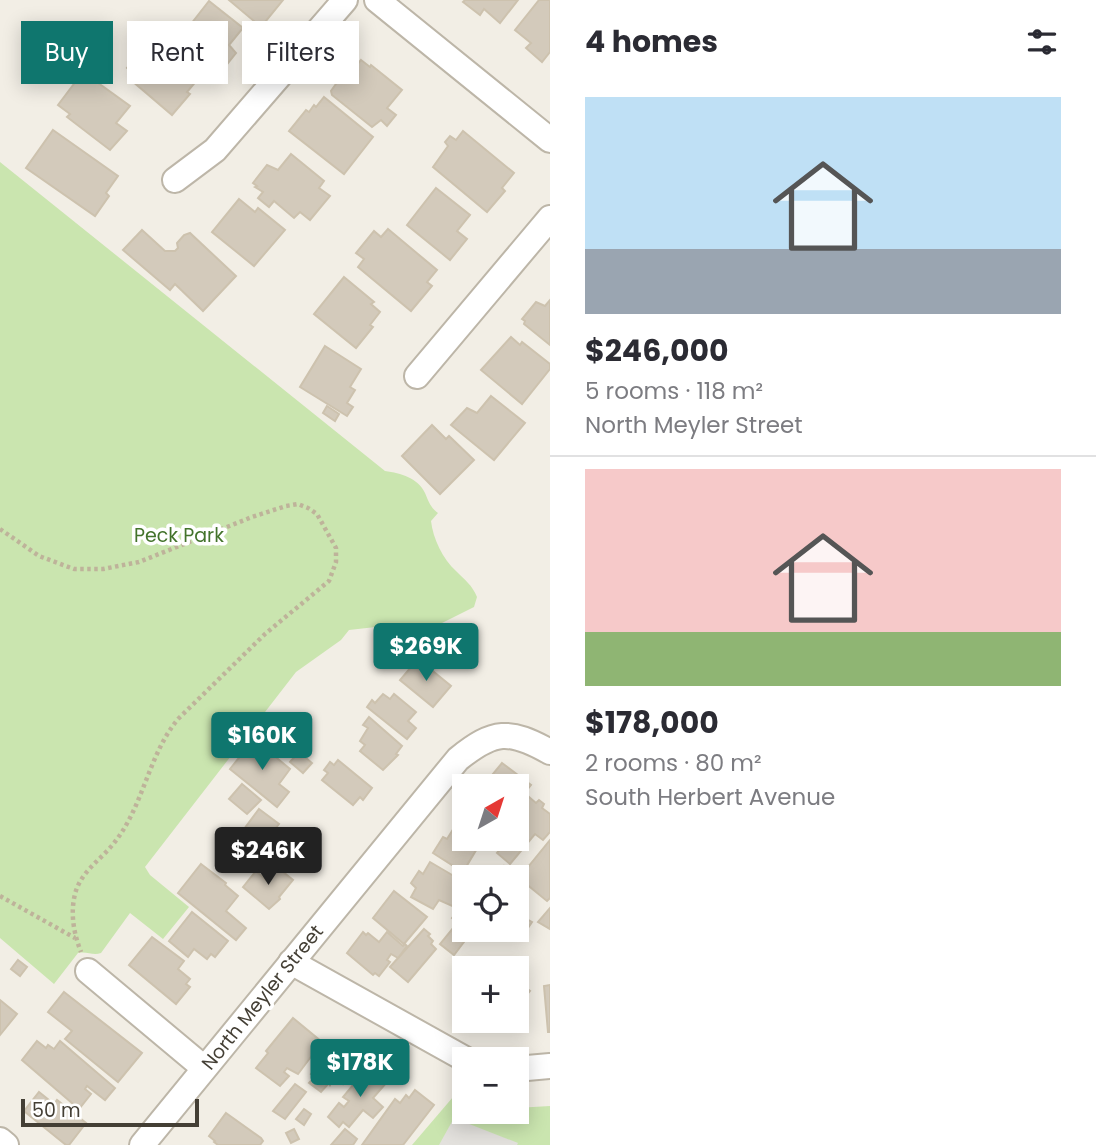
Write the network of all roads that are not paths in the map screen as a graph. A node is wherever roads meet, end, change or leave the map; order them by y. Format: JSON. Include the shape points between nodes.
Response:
{"nodes":[{"id":1,"x":345,"y":0,"type":"edge"},
{"id":2,"x":377,"y":0,"type":"edge"},
{"id":3,"x":550,"y":140,"type":"edge"},
{"id":4,"x":176,"y":180,"type":"dead end"},
{"id":5,"x":550,"y":218,"type":"edge"},
{"id":6,"x":417,"y":376,"type":"dead end"},
{"id":7,"x":550,"y":752,"type":"edge"},
{"id":8,"x":290,"y":961,"type":"junction"},
{"id":9,"x":89,"y":971,"type":"road end"},
{"id":10,"x":452,"y":1052,"type":"edge"},
{"id":11,"x":550,"y":1066,"type":"edge"},
{"id":12,"x":204,"y":1068,"type":"junction"},
{"id":13,"x":529,"y":1068,"type":"edge"},
{"id":14,"x":0,"y":1140,"type":"edge"},
{"id":15,"x":6,"y":1145,"type":"edge"},
{"id":16,"x":142,"y":1145,"type":"edge"}],
"edges":[{"from":1,"to":4,"type":"street","via":[[215,150]]},
{"from":2,"to":3,"type":"street"},
{"from":5,"to":6,"type":"street"},
{"from":7,"to":8,"type":"street","name":"North Meyler Street","via":[[528,739],[502,736],[479,743],[458,759]]},
{"from":8,"to":10,"type":"street"},
{"from":8,"to":12,"type":"street","name":"North Meyler Street"},
{"from":9,"to":12,"type":"street"},
{"from":11,"to":13,"type":"street"},
{"from":12,"to":16,"type":"street","name":"North Meyler Street"},
{"from":14,"to":15,"type":"street"}]}
